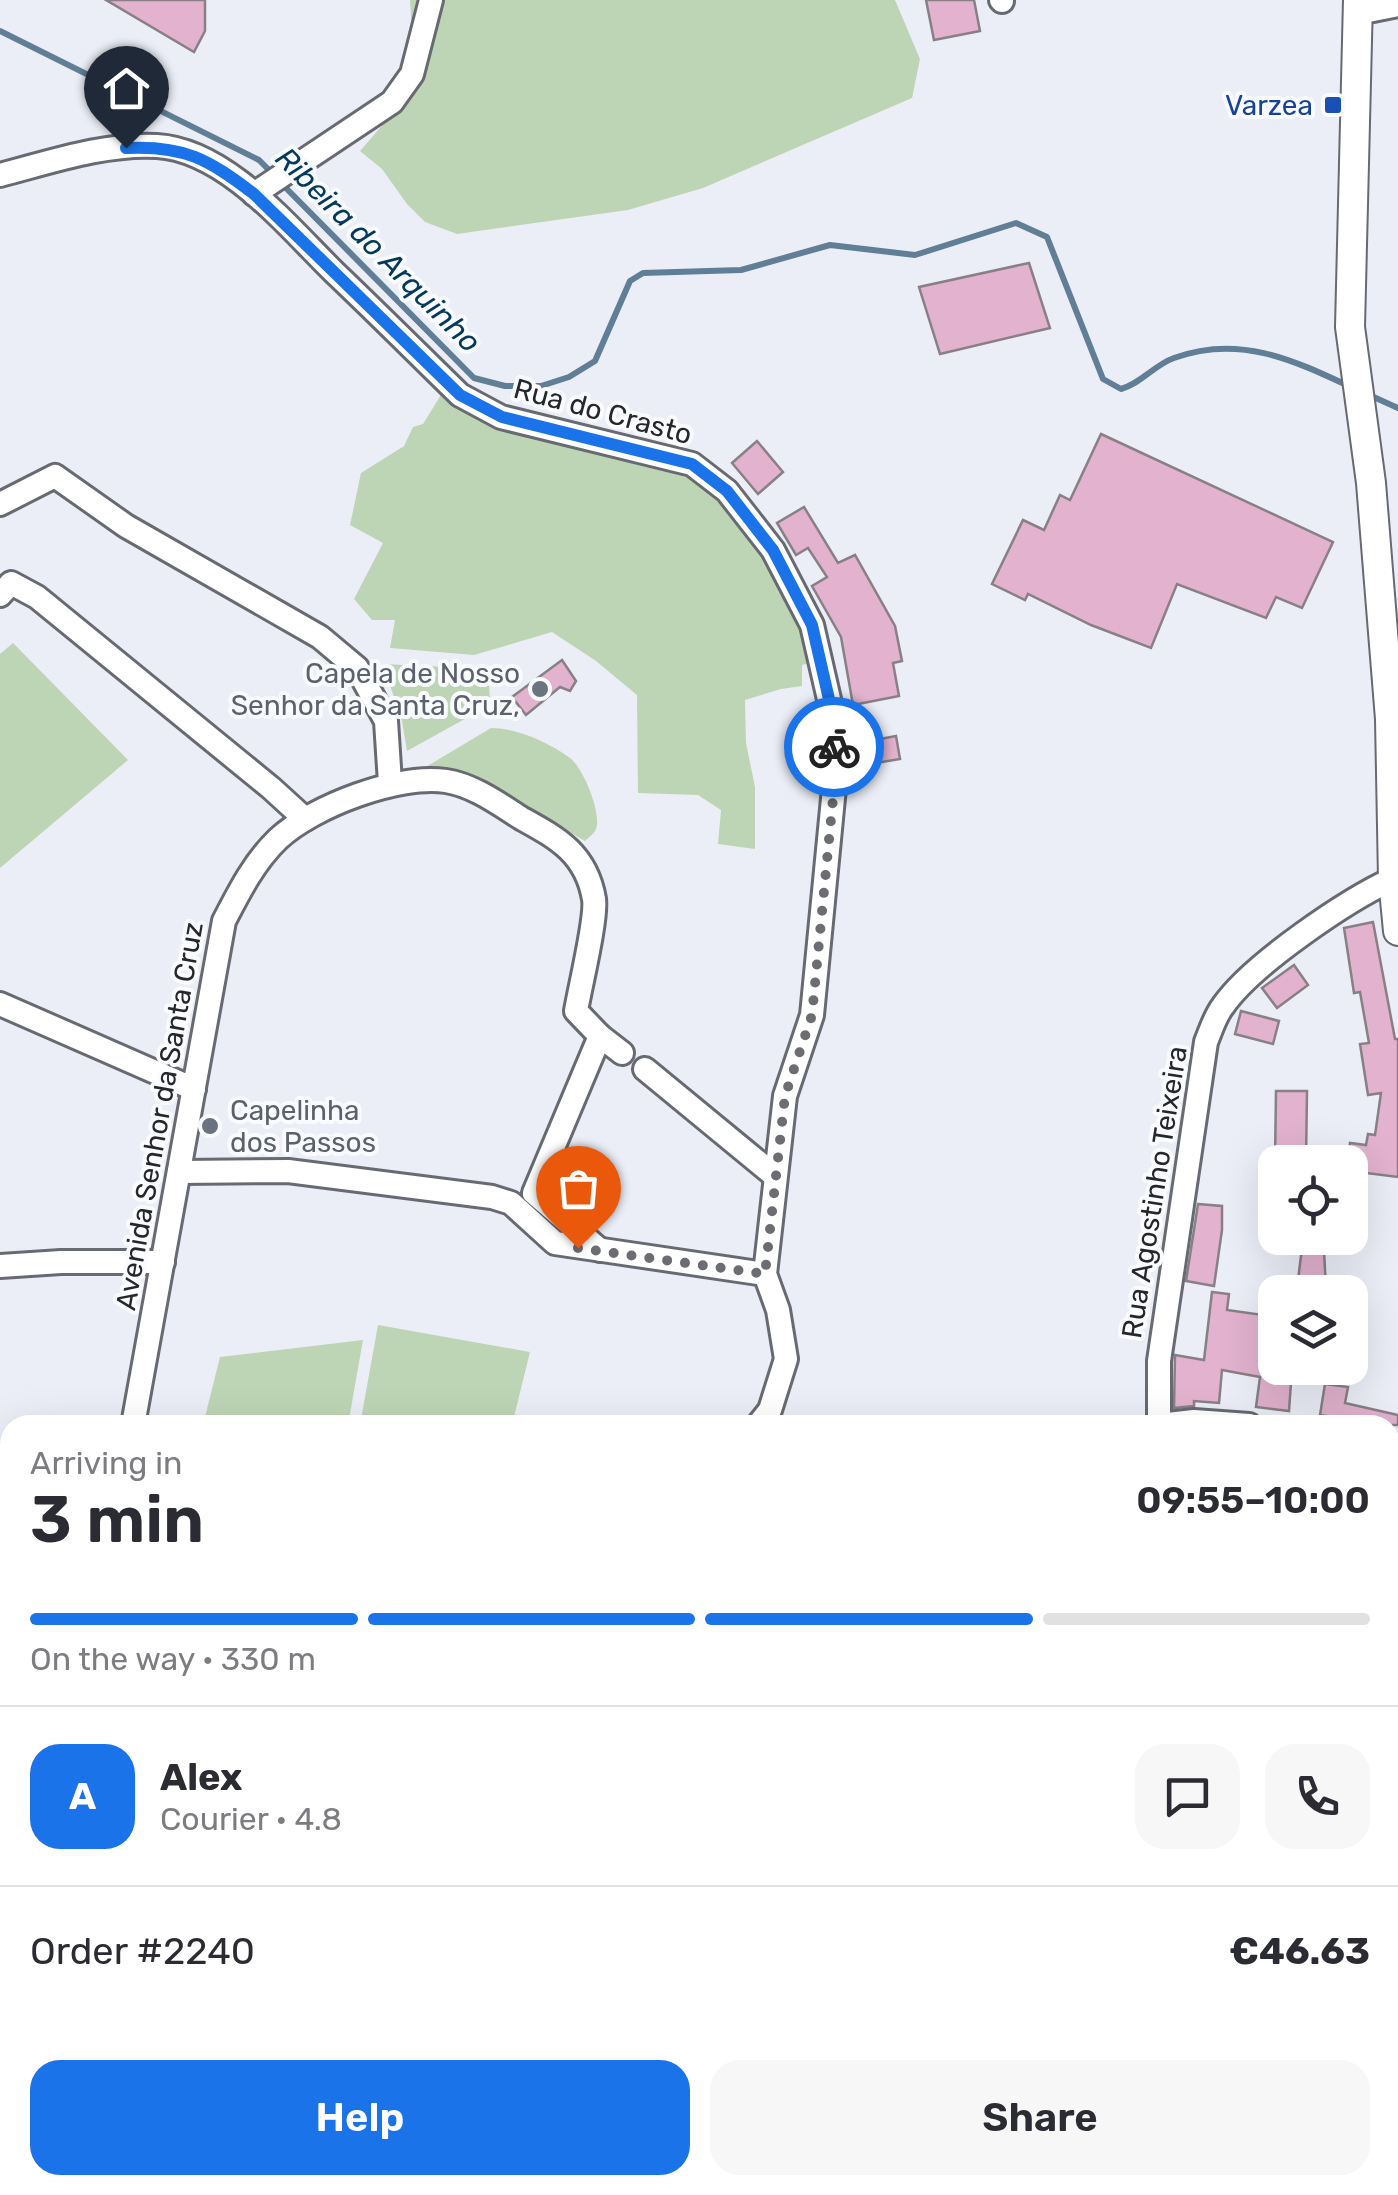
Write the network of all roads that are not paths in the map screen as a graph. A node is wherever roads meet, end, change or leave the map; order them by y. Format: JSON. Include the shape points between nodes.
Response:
{"nodes":[{"id":1,"x":431,"y":0,"type":"edge"},
{"id":2,"x":1398,"y":5,"type":"edge"},
{"id":3,"x":1358,"y":6,"type":"edge"},
{"id":4,"x":0,"y":175,"type":"edge"},
{"id":5,"x":260,"y":190,"type":"junction"},
{"id":6,"x":0,"y":504,"type":"edge"},
{"id":7,"x":0,"y":594,"type":"edge"},
{"id":8,"x":390,"y":783,"type":"junction"},
{"id":9,"x":304,"y":819,"type":"junction"},
{"id":10,"x":1395,"y":881,"type":"edge"},
{"id":11,"x":1398,"y":931,"type":"edge"},
{"id":12,"x":0,"y":1004,"type":"edge"},
{"id":13,"x":600,"y":1036,"type":"junction"},
{"id":14,"x":622,"y":1052,"type":"dead end"},
{"id":15,"x":645,"y":1069,"type":"dead end"},
{"id":16,"x":194,"y":1089,"type":"junction"},
{"id":17,"x":178,"y":1172,"type":"junction"},
{"id":18,"x":775,"y":1176,"type":"junction"},
{"id":19,"x":602,"y":1252,"type":"junction"},
{"id":20,"x":162,"y":1262,"type":"junction"},
{"id":21,"x":0,"y":1266,"type":"edge"},
{"id":22,"x":765,"y":1274,"type":"junction"},
{"id":23,"x":136,"y":1415,"type":"edge"},
{"id":24,"x":766,"y":1415,"type":"edge"},
{"id":25,"x":1159,"y":1415,"type":"edge"}],
"edges":[{"from":1,"to":5,"type":"street","via":[[412,74],[392,102]]},
{"from":2,"to":3,"type":"street"},
{"from":3,"to":10,"type":"street","via":[[1350,328],[1390,719]]},
{"from":4,"to":5,"type":"street","name":"Rua do Crasto","via":[[74,156],[160,146],[198,156]]},
{"from":5,"to":18,"type":"street","name":"Rua do Crasto","via":[[460,395],[502,417],[692,464],[727,491],[773,550],[812,625],[834,721],[812,1015],[785,1096]]},
{"from":6,"to":8,"type":"street","via":[[55,476],[126,526],[320,637],[357,668],[386,720]]},
{"from":7,"to":9,"type":"street","via":[[11,583],[37,597]]},
{"from":8,"to":9,"type":"street","name":"Avenida Senhor da Santa Cruz"},
{"from":8,"to":13,"type":"street","via":[[447,782],[569,846],[594,901],[576,1011]]},
{"from":9,"to":16,"type":"street","name":"Avenida Senhor da Santa Cruz","via":[[247,876],[224,921]]},
{"from":10,"to":11,"type":"street"},
{"from":10,"to":25,"type":"street","name":"Rua Agostinho Teixeira","via":[[1362,893],[1248,976],[1221,1008],[1206,1042],[1160,1361]]},
{"from":12,"to":16,"type":"street"},
{"from":13,"to":14,"type":"street"},
{"from":13,"to":19,"type":"street","via":[[534,1192]]},
{"from":15,"to":18,"type":"street"},
{"from":16,"to":17,"type":"street","name":"Avenida Senhor da Santa Cruz"},
{"from":17,"to":19,"type":"street","via":[[288,1171],[492,1197],[511,1203],[555,1243]]},
{"from":17,"to":20,"type":"street","name":"Avenida Senhor da Santa Cruz"},
{"from":18,"to":22,"type":"street","name":"Rua do Crasto"},
{"from":19,"to":22,"type":"street"},
{"from":20,"to":21,"type":"street"},
{"from":20,"to":23,"type":"street","name":"Avenida Senhor da Santa Cruz"},
{"from":22,"to":24,"type":"street","name":"Rua do Crasto","via":[[786,1358]]}]}
